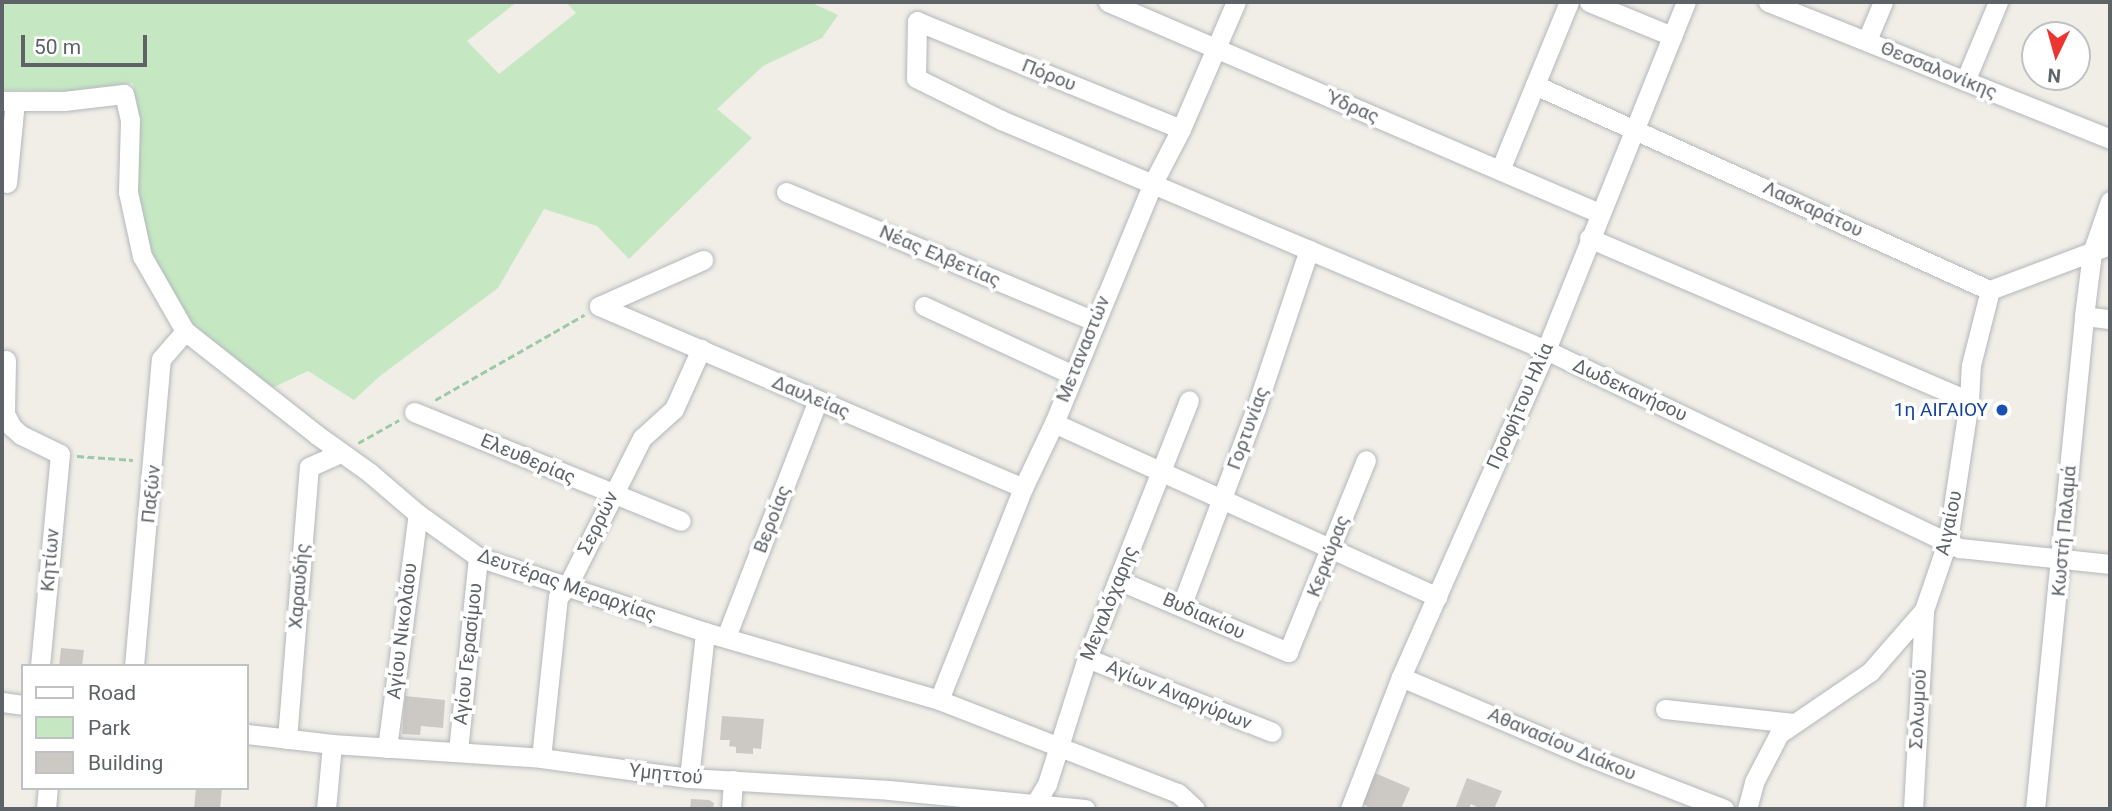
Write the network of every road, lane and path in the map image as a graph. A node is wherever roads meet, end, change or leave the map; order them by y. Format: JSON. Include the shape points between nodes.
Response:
{"nodes":[{"id":1,"x":1108,"y":2,"type":"edge"},
{"id":2,"x":1236,"y":2,"type":"edge"},
{"id":3,"x":1569,"y":2,"type":"edge"},
{"id":4,"x":1589,"y":2,"type":"edge"},
{"id":5,"x":1686,"y":2,"type":"edge"},
{"id":6,"x":1883,"y":2,"type":"edge"},
{"id":7,"x":1998,"y":2,"type":"edge"},
{"id":8,"x":1777,"y":4,"type":"edge"},
{"id":9,"x":917,"y":21,"type":"joint"},
{"id":10,"x":1672,"y":36,"type":"junction"},
{"id":11,"x":1867,"y":40,"type":"junction"},
{"id":12,"x":1217,"y":48,"type":"junction"},
{"id":13,"x":1965,"y":80,"type":"junction"},
{"id":14,"x":1535,"y":85,"type":"junction"},
{"id":15,"x":8,"y":101,"type":"edge"},
{"id":16,"x":1635,"y":128,"type":"junction"},
{"id":17,"x":1181,"y":129,"type":"junction"},
{"id":18,"x":2110,"y":139,"type":"edge"},
{"id":19,"x":1500,"y":170,"type":"junction"},
{"id":20,"x":7,"y":183,"type":"dead end"},
{"id":21,"x":1153,"y":183,"type":"junction"},
{"id":22,"x":786,"y":192,"type":"dead end"},
{"id":23,"x":2110,"y":201,"type":"edge"},
{"id":24,"x":1599,"y":213,"type":"junction"},
{"id":25,"x":1589,"y":238,"type":"junction"},
{"id":26,"x":2110,"y":245,"type":"edge"},
{"id":27,"x":1310,"y":250,"type":"junction"},
{"id":28,"x":2091,"y":253,"type":"junction"},
{"id":29,"x":703,"y":260,"type":"dead end"},
{"id":30,"x":1990,"y":290,"type":"junction"},
{"id":31,"x":598,"y":306,"type":"junction"},
{"id":32,"x":924,"y":306,"type":"dead end"},
{"id":33,"x":2084,"y":316,"type":"junction"},
{"id":34,"x":2110,"y":319,"type":"edge"},
{"id":35,"x":1094,"y":321,"type":"junction"},
{"id":36,"x":185,"y":331,"type":"junction"},
{"id":37,"x":701,"y":349,"type":"junction"},
{"id":38,"x":1546,"y":351,"type":"junction"},
{"id":39,"x":6,"y":360,"type":"dead end"},
{"id":40,"x":1073,"y":375,"type":"junction"},
{"id":41,"x":818,"y":400,"type":"junction"},
{"id":42,"x":1189,"y":401,"type":"dead end"},
{"id":43,"x":1969,"y":401,"type":"junction"},
{"id":44,"x":414,"y":412,"type":"junction"},
{"id":45,"x":1054,"y":423,"type":"junction"},
{"id":46,"x":340,"y":453,"type":"junction"},
{"id":47,"x":60,"y":454,"type":"junction"},
{"id":48,"x":1366,"y":460,"type":"dead end"},
{"id":49,"x":155,"y":461,"type":"junction"},
{"id":50,"x":1163,"y":471,"type":"junction"},
{"id":51,"x":1023,"y":488,"type":"junction"},
{"id":52,"x":611,"y":495,"type":"junction"},
{"id":53,"x":1223,"y":499,"type":"junction"},
{"id":54,"x":418,"y":514,"type":"junction"},
{"id":55,"x":681,"y":521,"type":"dead end"},
{"id":56,"x":1948,"y":540,"type":"junction"},
{"id":57,"x":1330,"y":548,"type":"junction"},
{"id":58,"x":478,"y":557,"type":"junction"},
{"id":59,"x":2062,"y":559,"type":"junction"},
{"id":60,"x":2110,"y":564,"type":"edge"},
{"id":61,"x":1118,"y":580,"type":"junction"},
{"id":62,"x":567,"y":587,"type":"junction"},
{"id":63,"x":1437,"y":597,"type":"junction"},
{"id":64,"x":1182,"y":604,"type":"junction"},
{"id":65,"x":1924,"y":610,"type":"junction"},
{"id":66,"x":705,"y":632,"type":"junction"},
{"id":67,"x":726,"y":637,"type":"junction"},
{"id":68,"x":1288,"y":652,"type":"joint"},
{"id":69,"x":1087,"y":658,"type":"junction"},
{"id":70,"x":40,"y":664,"type":"edge"},
{"id":71,"x":134,"y":664,"type":"edge"},
{"id":72,"x":1401,"y":677,"type":"junction"},
{"id":73,"x":939,"y":700,"type":"junction"},
{"id":74,"x":2,"y":702,"type":"edge"},
{"id":75,"x":21,"y":705,"type":"edge"},
{"id":76,"x":1665,"y":709,"type":"dead end"},
{"id":77,"x":1793,"y":723,"type":"junction"},
{"id":78,"x":1272,"y":732,"type":"dead end"},
{"id":79,"x":248,"y":734,"type":"edge"},
{"id":80,"x":287,"y":739,"type":"junction"},
{"id":81,"x":332,"y":744,"type":"junction"},
{"id":82,"x":1058,"y":744,"type":"junction"},
{"id":83,"x":387,"y":748,"type":"junction"},
{"id":84,"x":458,"y":751,"type":"junction"},
{"id":85,"x":541,"y":758,"type":"junction"},
{"id":86,"x":689,"y":778,"type":"junction"},
{"id":87,"x":733,"y":780,"type":"junction"},
{"id":88,"x":48,"y":790,"type":"edge"},
{"id":89,"x":888,"y":799,"type":"edge"},
{"id":90,"x":946,"y":802,"type":"edge"},
{"id":91,"x":1033,"y":807,"type":"edge"},
{"id":92,"x":46,"y":809,"type":"edge"},
{"id":93,"x":326,"y":809,"type":"edge"},
{"id":94,"x":731,"y":809,"type":"edge"},
{"id":95,"x":1085,"y":809,"type":"edge"},
{"id":96,"x":1195,"y":809,"type":"edge"},
{"id":97,"x":1350,"y":809,"type":"edge"},
{"id":98,"x":1724,"y":809,"type":"edge"},
{"id":99,"x":1747,"y":809,"type":"edge"},
{"id":100,"x":1913,"y":809,"type":"edge"},
{"id":101,"x":2035,"y":809,"type":"edge"}],
"edges":[{"from":1,"to":12,"type":"street","name":"Ύδρας"},
{"from":2,"to":12,"type":"street","name":"Μεταναστών"},
{"from":3,"to":14,"type":"street"},
{"from":4,"to":10,"type":"street"},
{"from":5,"to":10,"type":"street","name":"Προφήτου Ηλία"},
{"from":6,"to":11,"type":"street"},
{"from":7,"to":13,"type":"street"},
{"from":8,"to":11,"type":"street","name":"Θεσσαλονίκης"},
{"from":9,"to":17,"type":"street","name":"Πόρου"},
{"from":9,"to":21,"type":"street","name":"Δωδεκανήσου","via":[[916,78],[1001,120]]},
{"from":10,"to":16,"type":"street","name":"Προφήτου Ηλία"},
{"from":11,"to":13,"type":"street","name":"Θεσσαλονίκης"},
{"from":12,"to":17,"type":"street","name":"Μεταναστών"},
{"from":12,"to":19,"type":"street","name":"Ύδρας"},
{"from":13,"to":18,"type":"street","name":"Θεσσαλονίκης"},
{"from":14,"to":16,"type":"street","name":"Λασκαράτου"},
{"from":14,"to":19,"type":"street"},
{"from":15,"to":20,"type":"street"},
{"from":15,"to":36,"type":"street","name":"Δευτέρας Μεραρχίας","via":[[124,94],[130,120],[128,192],[142,256]]},
{"from":16,"to":24,"type":"street","name":"Προφήτου Ηλία"},
{"from":16,"to":30,"type":"street","name":"Λασκαράτου"},
{"from":17,"to":21,"type":"street","name":"Μεταναστών"},
{"from":19,"to":24,"type":"street","name":"Ύδρας"},
{"from":21,"to":27,"type":"street","name":"Δωδεκανήσου"},
{"from":21,"to":35,"type":"street","name":"Μεταναστών"},
{"from":22,"to":35,"type":"street","name":"Νέας Ελβετίας"},
{"from":23,"to":28,"type":"street","name":"Κωστή Παλαμά"},
{"from":24,"to":25,"type":"street","name":"Προφήτου Ηλία"},
{"from":25,"to":38,"type":"street","name":"Προφήτου Ηλία"},
{"from":25,"to":43,"type":"street"},
{"from":26,"to":28,"type":"street"},
{"from":27,"to":38,"type":"street","name":"Δωδεκανήσου"},
{"from":27,"to":53,"type":"street","name":"Γορτυνίας"},
{"from":28,"to":30,"type":"street"},
{"from":28,"to":33,"type":"street","name":"Κωστή Παλαμά"},
{"from":29,"to":31,"type":"street"},
{"from":30,"to":43,"type":"street","name":"Αιγαίου","via":[[1972,365]]},
{"from":31,"to":37,"type":"street","name":"Δαυλείας"},
{"from":31,"to":44,"type":"path"},
{"from":32,"to":40,"type":"street"},
{"from":33,"to":34,"type":"street"},
{"from":33,"to":59,"type":"street","name":"Κωστή Παλαμά"},
{"from":35,"to":40,"type":"street","name":"Μεταναστών"},
{"from":36,"to":46,"type":"street","name":"Δευτέρας Μεραρχίας"},
{"from":36,"to":49,"type":"street","name":"Παξών","via":[[161,359]]},
{"from":37,"to":41,"type":"street","name":"Δαυλείας"},
{"from":37,"to":52,"type":"street","name":"Σερρών","via":[[674,409],[642,438]]},
{"from":38,"to":56,"type":"street","name":"Δωδεκανήσου"},
{"from":38,"to":63,"type":"street","name":"Προφήτου Ηλία"},
{"from":39,"to":47,"type":"street","via":[[5,414],[12,427]]},
{"from":40,"to":45,"type":"street","name":"Μεταναστών"},
{"from":41,"to":51,"type":"street","name":"Δαυλείας"},
{"from":41,"to":67,"type":"street","name":"Βεροίας"},
{"from":42,"to":50,"type":"street","name":"Μεγαλόχαρης"},
{"from":43,"to":56,"type":"street","name":"Αιγαίου"},
{"from":44,"to":46,"type":"path"},
{"from":44,"to":52,"type":"street","name":"Ελευθερίας"},
{"from":45,"to":50,"type":"street"},
{"from":45,"to":51,"type":"street","name":"Μεταναστών"},
{"from":46,"to":54,"type":"street","name":"Δευτέρας Μεραρχίας","via":[[370,472]]},
{"from":46,"to":80,"type":"street","name":"Χαραυδής","via":[[309,467]]},
{"from":47,"to":49,"type":"path"},
{"from":47,"to":70,"type":"street","name":"Κητίων"},
{"from":48,"to":57,"type":"street","name":"Κερκύρας"},
{"from":49,"to":71,"type":"street","name":"Παξών"},
{"from":50,"to":53,"type":"street"},
{"from":50,"to":61,"type":"street","name":"Μεγαλόχαρης"},
{"from":51,"to":73,"type":"street","name":"Μεταναστών"},
{"from":52,"to":55,"type":"street","name":"Ελευθερίας"},
{"from":52,"to":62,"type":"street","name":"Σερρών"},
{"from":53,"to":57,"type":"street"},
{"from":53,"to":64,"type":"street","name":"Γορτυνίας"},
{"from":54,"to":58,"type":"street","name":"Δευτέρας Μεραρχίας"},
{"from":54,"to":83,"type":"street","name":"Αγίου Νικολάου"},
{"from":56,"to":59,"type":"street","name":"Δωδεκανήσου","via":[[1960,548]]},
{"from":56,"to":65,"type":"street","name":"Αιγαίου"},
{"from":57,"to":63,"type":"street"},
{"from":57,"to":68,"type":"street","name":"Κερκύρας"},
{"from":58,"to":62,"type":"street","name":"Δευτέρας Μεραρχίας"},
{"from":58,"to":84,"type":"street","name":"Αγίου Γερασίμου"},
{"from":59,"to":60,"type":"street","name":"Δωδεκανήσου"},
{"from":59,"to":101,"type":"street","name":"Κωστή Παλαμά"},
{"from":61,"to":64,"type":"street","name":"Βυδιακίου"},
{"from":61,"to":69,"type":"street","name":"Μεγαλόχαρης"},
{"from":62,"to":66,"type":"street","name":"Δευτέρας Μεραρχίας"},
{"from":62,"to":85,"type":"street","name":"Σερρών","via":[[558,597]]},
{"from":63,"to":72,"type":"street","name":"Προφήτου Ηλία"},
{"from":64,"to":68,"type":"street","name":"Βυδιακίου"},
{"from":65,"to":77,"type":"street","name":"Αιγαίου","via":[[1870,672]]},
{"from":65,"to":100,"type":"street","name":"Σολωμού"},
{"from":66,"to":67,"type":"street","name":"Δευτέρας Μεραρχίας"},
{"from":66,"to":86,"type":"street"},
{"from":67,"to":73,"type":"street","name":"Δευτέρας Μεραρχίας"},
{"from":69,"to":78,"type":"street","name":"Αγίων Αναργύρων"},
{"from":69,"to":82,"type":"street","name":"Μεγαλόχαρης"},
{"from":72,"to":97,"type":"street","name":"Προφήτου Ηλία"},
{"from":72,"to":98,"type":"street","name":"Αθανασίου Διάκου"},
{"from":73,"to":82,"type":"street","name":"Δευτέρας Μεραρχίας"},
{"from":74,"to":75,"type":"street"},
{"from":76,"to":77,"type":"street"},
{"from":77,"to":99,"type":"street","name":"Αιγαίου","via":[[1779,734],[1762,763]]},
{"from":79,"to":80,"type":"street","name":"Υμηττού"},
{"from":80,"to":81,"type":"street","name":"Υμηττού"},
{"from":81,"to":83,"type":"street","name":"Υμηττού"},
{"from":81,"to":93,"type":"street"},
{"from":82,"to":91,"type":"street","name":"Μεγαλόχαρης","via":[[1047,784]]},
{"from":82,"to":96,"type":"street","name":"Δευτέρας Μεραρχίας","via":[[1178,793]]},
{"from":83,"to":84,"type":"street","name":"Υμηττού"},
{"from":84,"to":85,"type":"street","name":"Υμηττού"},
{"from":85,"to":86,"type":"street","name":"Υμηττού"},
{"from":86,"to":87,"type":"street","name":"Υμηττού"},
{"from":87,"to":89,"type":"street","name":"Υμηττού"},
{"from":87,"to":94,"type":"street"},
{"from":88,"to":92,"type":"street"},
{"from":89,"to":90,"type":"street","name":"Υμηττού"},
{"from":90,"to":91,"type":"street","name":"Υμηττού"},
{"from":91,"to":95,"type":"street","name":"Υμηττού"}]}
